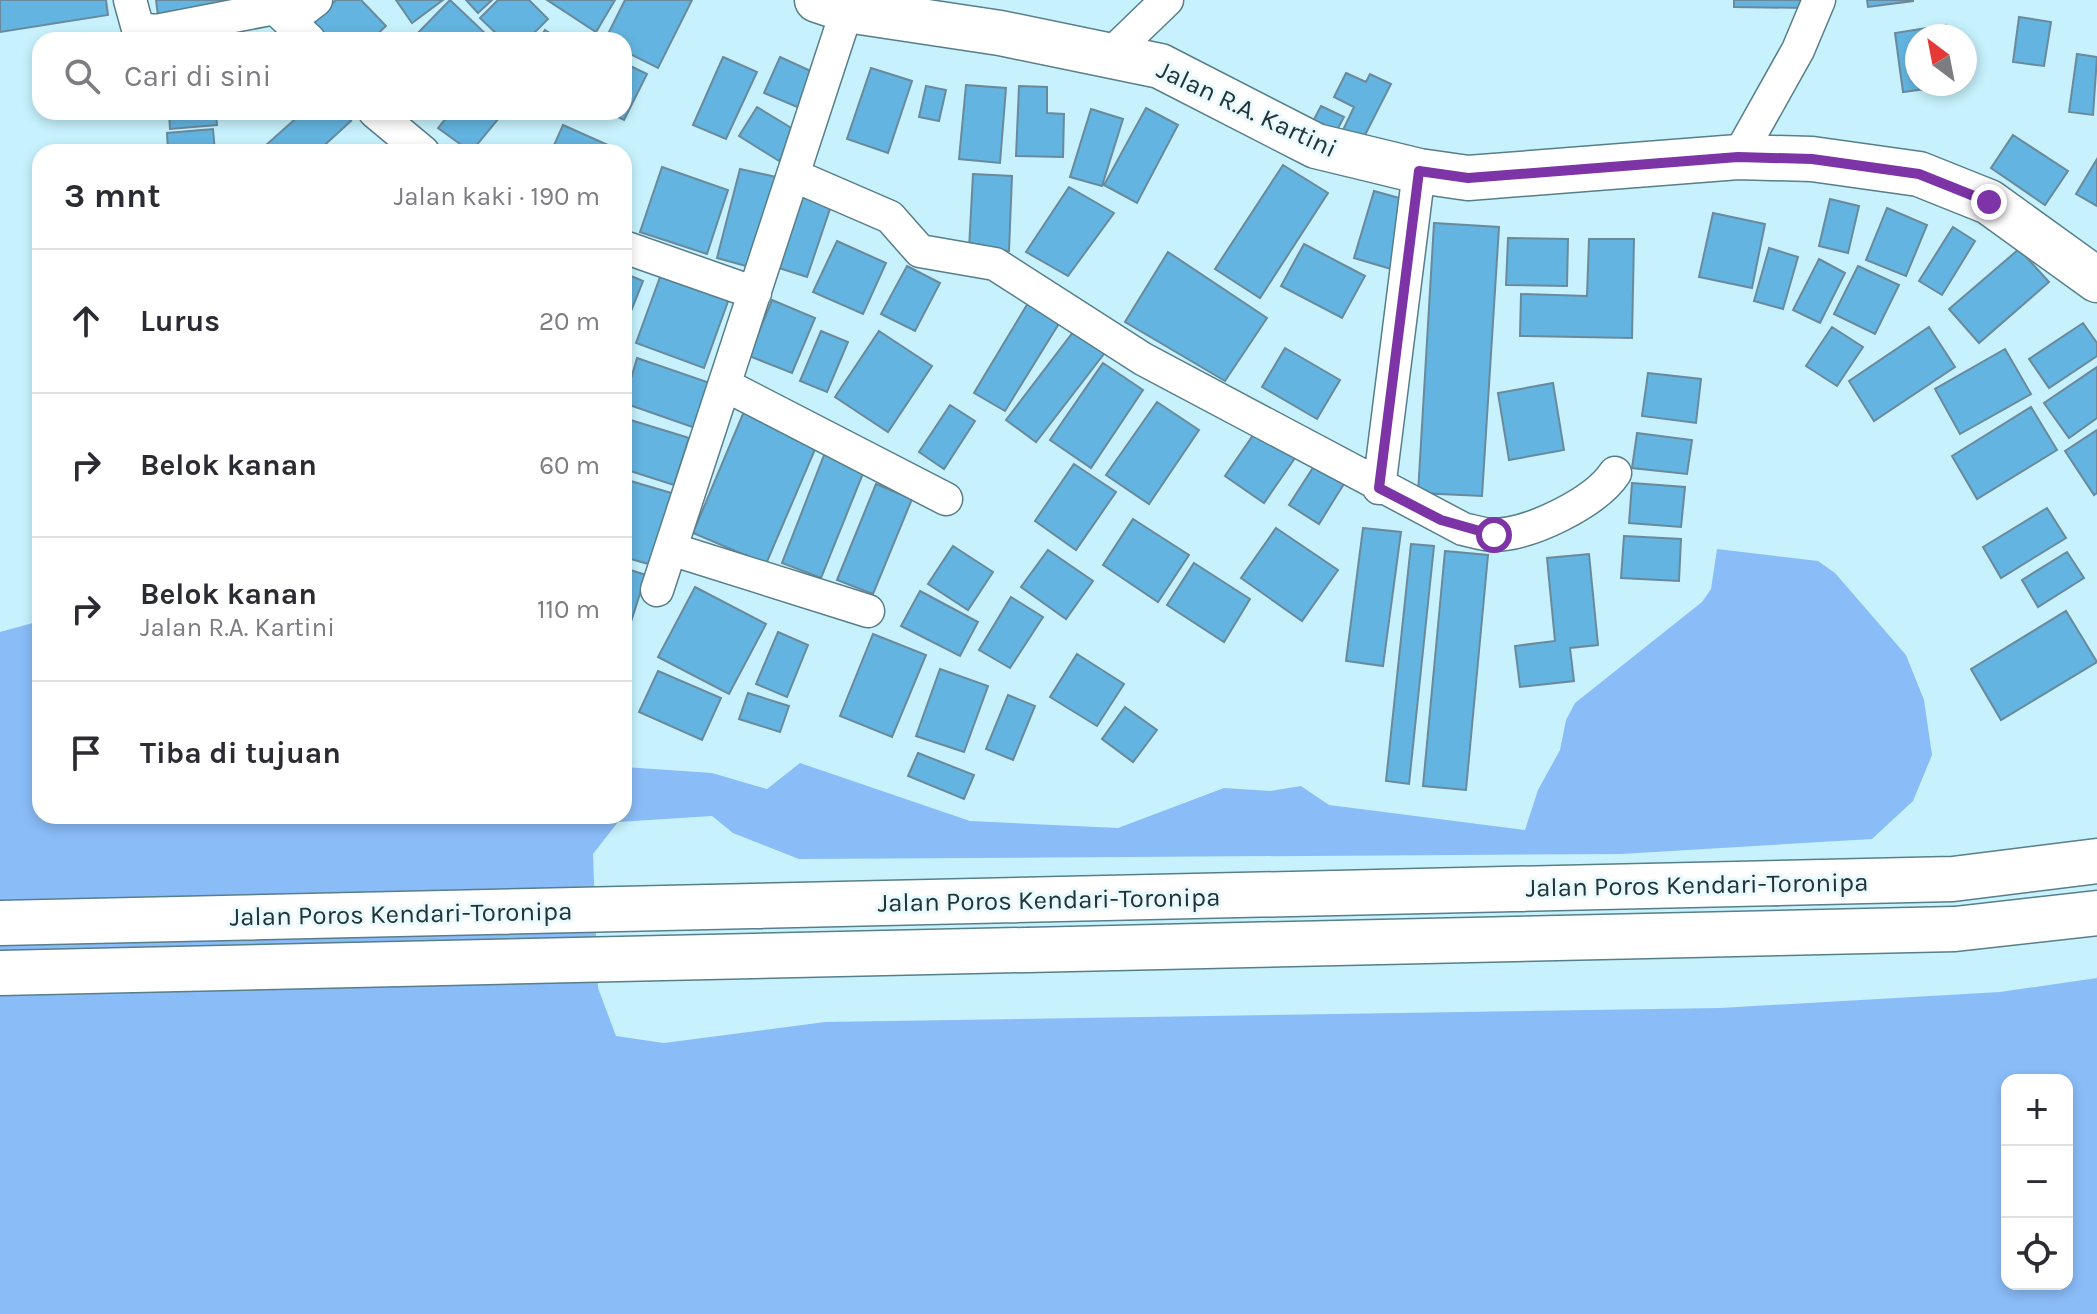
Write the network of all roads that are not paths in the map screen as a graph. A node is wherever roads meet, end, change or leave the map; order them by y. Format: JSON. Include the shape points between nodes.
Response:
{"nodes":[{"id":1,"x":130,"y":0,"type":"edge"},
{"id":2,"x":316,"y":0,"type":"edge"},
{"id":3,"x":1167,"y":0,"type":"edge"},
{"id":4,"x":1819,"y":0,"type":"edge"},
{"id":5,"x":832,"y":5,"type":"edge"},
{"id":6,"x":299,"y":30,"type":"edge"},
{"id":7,"x":1110,"y":55,"type":"junction"},
{"id":8,"x":385,"y":120,"type":"edge"},
{"id":9,"x":413,"y":144,"type":"edge"},
{"id":10,"x":1738,"y":157,"type":"junction"},
{"id":11,"x":1419,"y":171,"type":"junction"},
{"id":12,"x":793,"y":175,"type":"junction"},
{"id":13,"x":632,"y":250,"type":"edge"},
{"id":14,"x":2097,"y":280,"type":"edge"},
{"id":15,"x":755,"y":293,"type":"junction"},
{"id":16,"x":725,"y":385,"type":"junction"},
{"id":17,"x":1615,"y":473,"type":"dead end"},
{"id":18,"x":1379,"y":488,"type":"junction"},
{"id":19,"x":946,"y":499,"type":"dead end"},
{"id":20,"x":671,"y":549,"type":"junction"},
{"id":21,"x":657,"y":590,"type":"dead end"},
{"id":22,"x":868,"y":611,"type":"dead end"},
{"id":23,"x":2097,"y":861,"type":"edge"},
{"id":24,"x":2097,"y":913,"type":"edge"},
{"id":25,"x":0,"y":923,"type":"edge"},
{"id":26,"x":0,"y":973,"type":"edge"}],
"edges":[{"from":1,"to":6,"type":"street","via":[[138,29],[156,31],[275,8]]},
{"from":2,"to":6,"type":"street"},
{"from":3,"to":7,"type":"street"},
{"from":4,"to":10,"type":"street","via":[[1798,50]]},
{"from":5,"to":7,"type":"main road","name":"Jalan R.A. Kartini"},
{"from":5,"to":12,"type":"street"},
{"from":7,"to":11,"type":"main road","name":"Jalan R.A. Kartini","via":[[1160,66],[1316,146]]},
{"from":8,"to":9,"type":"street"},
{"from":10,"to":11,"type":"main road","name":"Jalan R.A. Kartini","via":[[1468,178]]},
{"from":10,"to":14,"type":"main road","name":"Jalan R.A. Kartini","via":[[1812,159],[1919,174],[1989,202]]},
{"from":11,"to":18,"type":"street"},
{"from":12,"to":15,"type":"street"},
{"from":12,"to":18,"type":"street","via":[[890,217],[920,251],[995,264],[1143,359]]},
{"from":13,"to":15,"type":"street"},
{"from":15,"to":16,"type":"street"},
{"from":16,"to":19,"type":"street"},
{"from":16,"to":20,"type":"street"},
{"from":17,"to":18,"type":"street","via":[[1605,488],[1572,509],[1494,535],[1441,520]]},
{"from":20,"to":21,"type":"street"},
{"from":20,"to":22,"type":"street"},
{"from":23,"to":25,"type":"main road","name":"Jalan Poros Kendari-Toronipa","via":[[1953,879]]},
{"from":24,"to":26,"type":"main road","name":"Jalan Poros Kendari-Toronipa","via":[[1955,929]]}]}
